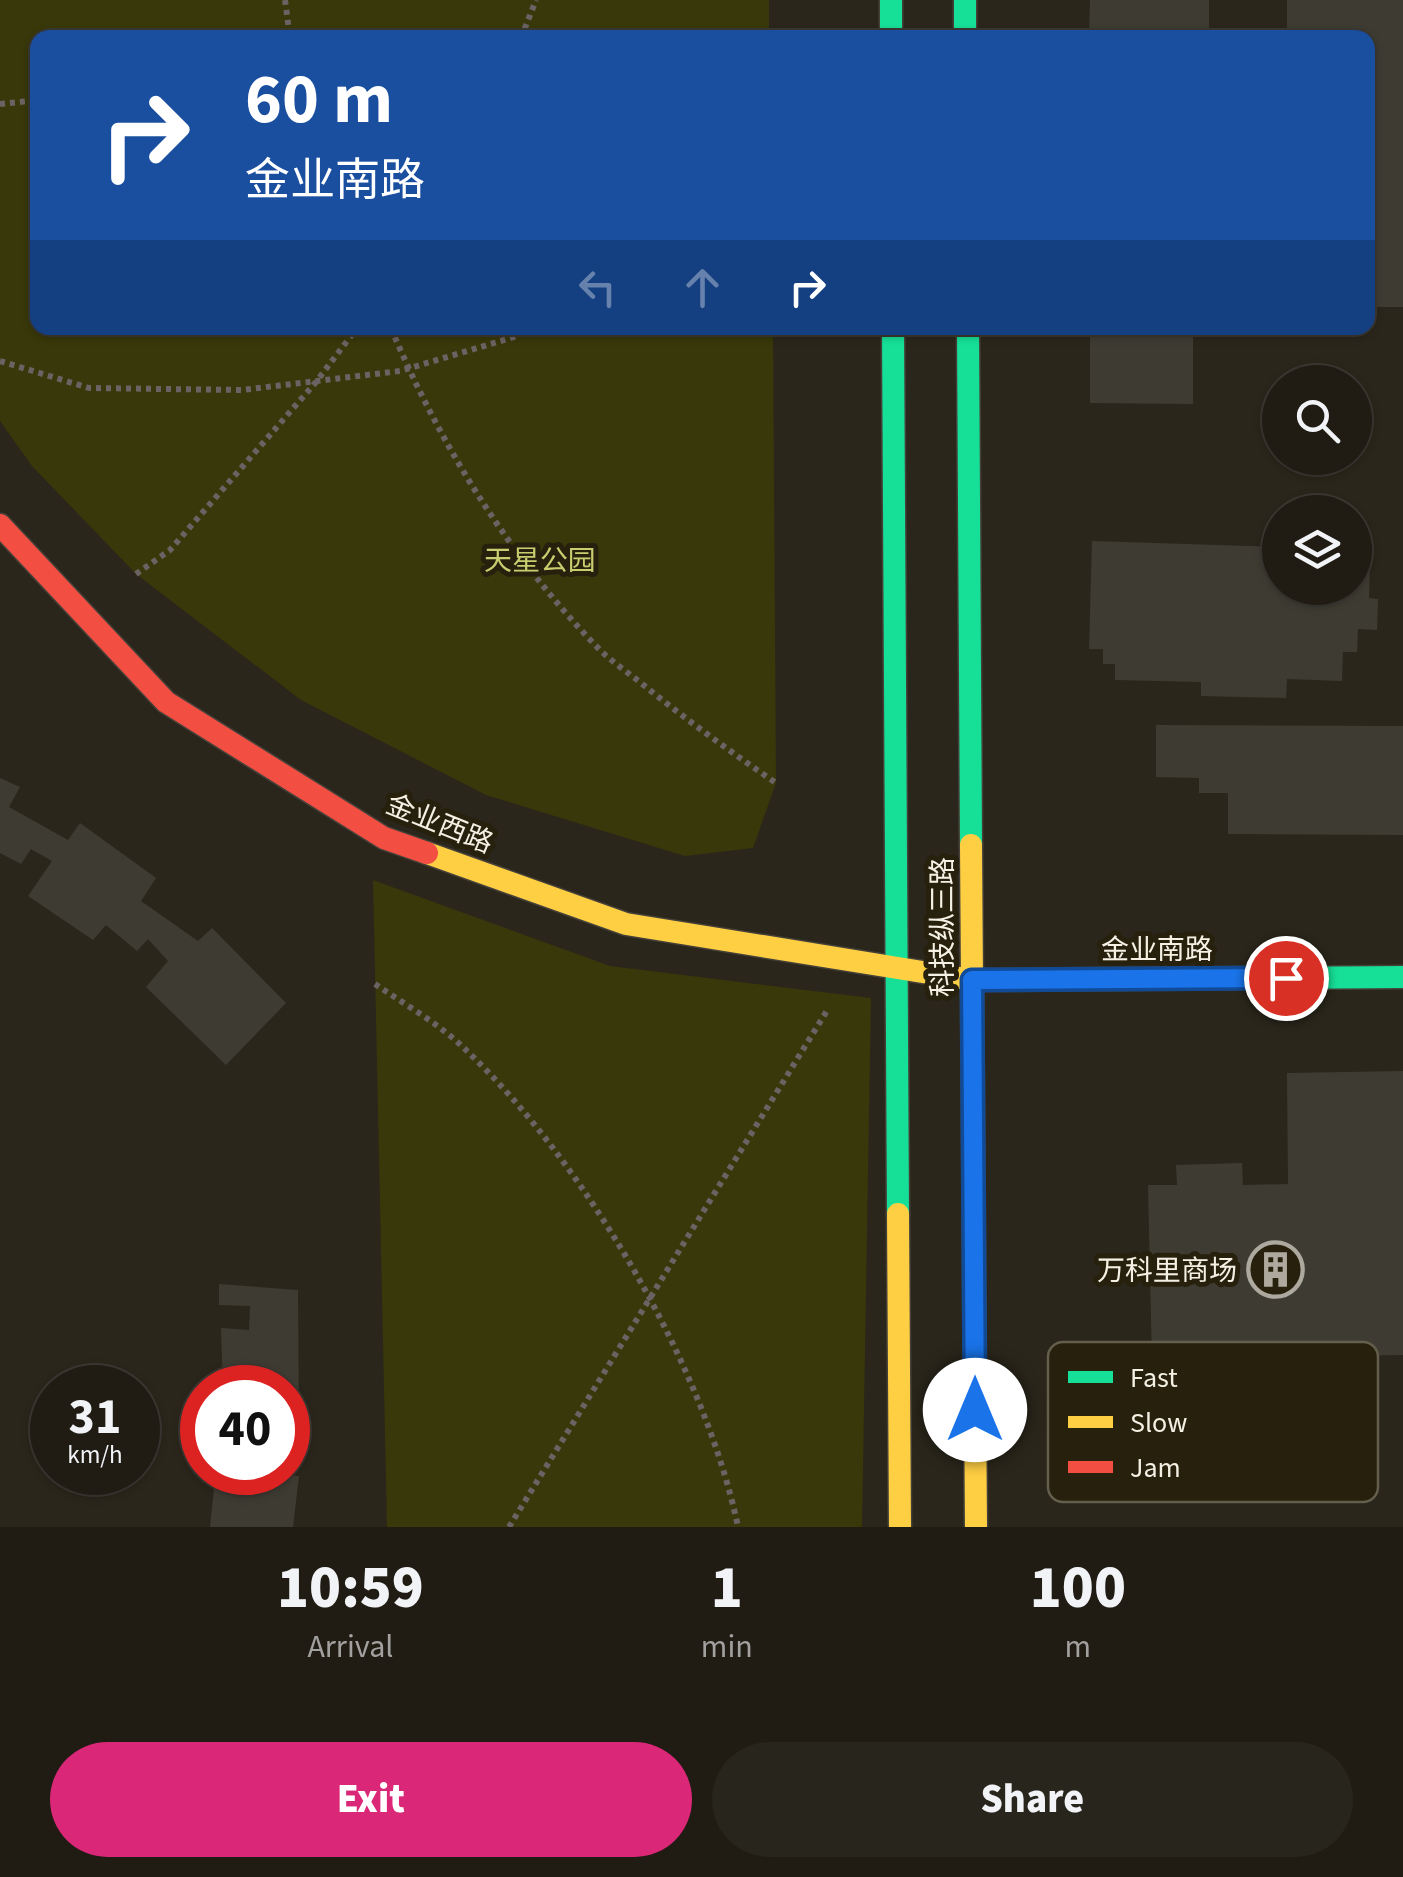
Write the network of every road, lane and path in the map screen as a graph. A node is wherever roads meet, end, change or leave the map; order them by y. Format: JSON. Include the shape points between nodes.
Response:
{"nodes":[{"id":1,"x":285,"y":0,"type":"edge"},
{"id":2,"x":536,"y":0,"type":"edge"},
{"id":3,"x":890,"y":0,"type":"edge"},
{"id":4,"x":965,"y":0,"type":"edge"},
{"id":5,"x":289,"y":30,"type":"edge"},
{"id":6,"x":524,"y":30,"type":"edge"},
{"id":7,"x":891,"y":30,"type":"edge"},
{"id":8,"x":966,"y":30,"type":"edge"},
{"id":9,"x":30,"y":101,"type":"edge"},
{"id":10,"x":0,"y":104,"type":"edge"},
{"id":11,"x":352,"y":335,"type":"edge"},
{"id":12,"x":393,"y":335,"type":"edge"},
{"id":13,"x":518,"y":335,"type":"edge"},
{"id":14,"x":893,"y":335,"type":"edge"},
{"id":15,"x":968,"y":335,"type":"edge"},
{"id":16,"x":0,"y":362,"type":"edge"},
{"id":17,"x":408,"y":368,"type":"junction"},
{"id":18,"x":316,"y":382,"type":"junction"},
{"id":19,"x":0,"y":525,"type":"edge"},
{"id":20,"x":136,"y":574,"type":"dead end"},
{"id":21,"x":776,"y":783,"type":"dead end"},
{"id":22,"x":898,"y":970,"type":"junction"},
{"id":23,"x":1403,"y":978,"type":"edge"},
{"id":24,"x":972,"y":980,"type":"junction"},
{"id":25,"x":376,"y":984,"type":"dead end"},
{"id":26,"x":838,"y":994,"type":"dead end"},
{"id":27,"x":649,"y":1300,"type":"junction"},
{"id":28,"x":509,"y":1527,"type":"edge"},
{"id":29,"x":738,"y":1527,"type":"edge"},
{"id":30,"x":900,"y":1527,"type":"edge"},
{"id":31,"x":976,"y":1527,"type":"edge"}],
"edges":[{"from":1,"to":5,"type":"path"},
{"from":2,"to":6,"type":"path"},
{"from":3,"to":7,"type":"street"},
{"from":4,"to":8,"type":"street"},
{"from":9,"to":10,"type":"path"},
{"from":11,"to":18,"type":"path"},
{"from":12,"to":17,"type":"path"},
{"from":13,"to":17,"type":"path"},
{"from":14,"to":22,"type":"street","name":"科技纵三路"},
{"from":15,"to":24,"type":"street","name":"科技纵三路"},
{"from":16,"to":18,"type":"path","via":[[89,388],[242,390]]},
{"from":17,"to":18,"type":"path"},
{"from":17,"to":21,"type":"path","via":[[464,474],[523,562],[600,650]]},
{"from":18,"to":20,"type":"path","via":[[170,550]]},
{"from":19,"to":22,"type":"street","name":"金业西路","via":[[166,702],[384,838],[626,924]]},
{"from":22,"to":24,"type":"street","name":"金业西路"},
{"from":22,"to":30,"type":"street","name":"科技纵三路"},
{"from":23,"to":24,"type":"street","name":"金业南路"},
{"from":24,"to":31,"type":"street","name":"科技纵三路"},
{"from":25,"to":27,"type":"path","via":[[465,1048],[519,1105]]},
{"from":26,"to":27,"type":"path"},
{"from":27,"to":28,"type":"path"},
{"from":27,"to":29,"type":"path","via":[[705,1421]]}]}
